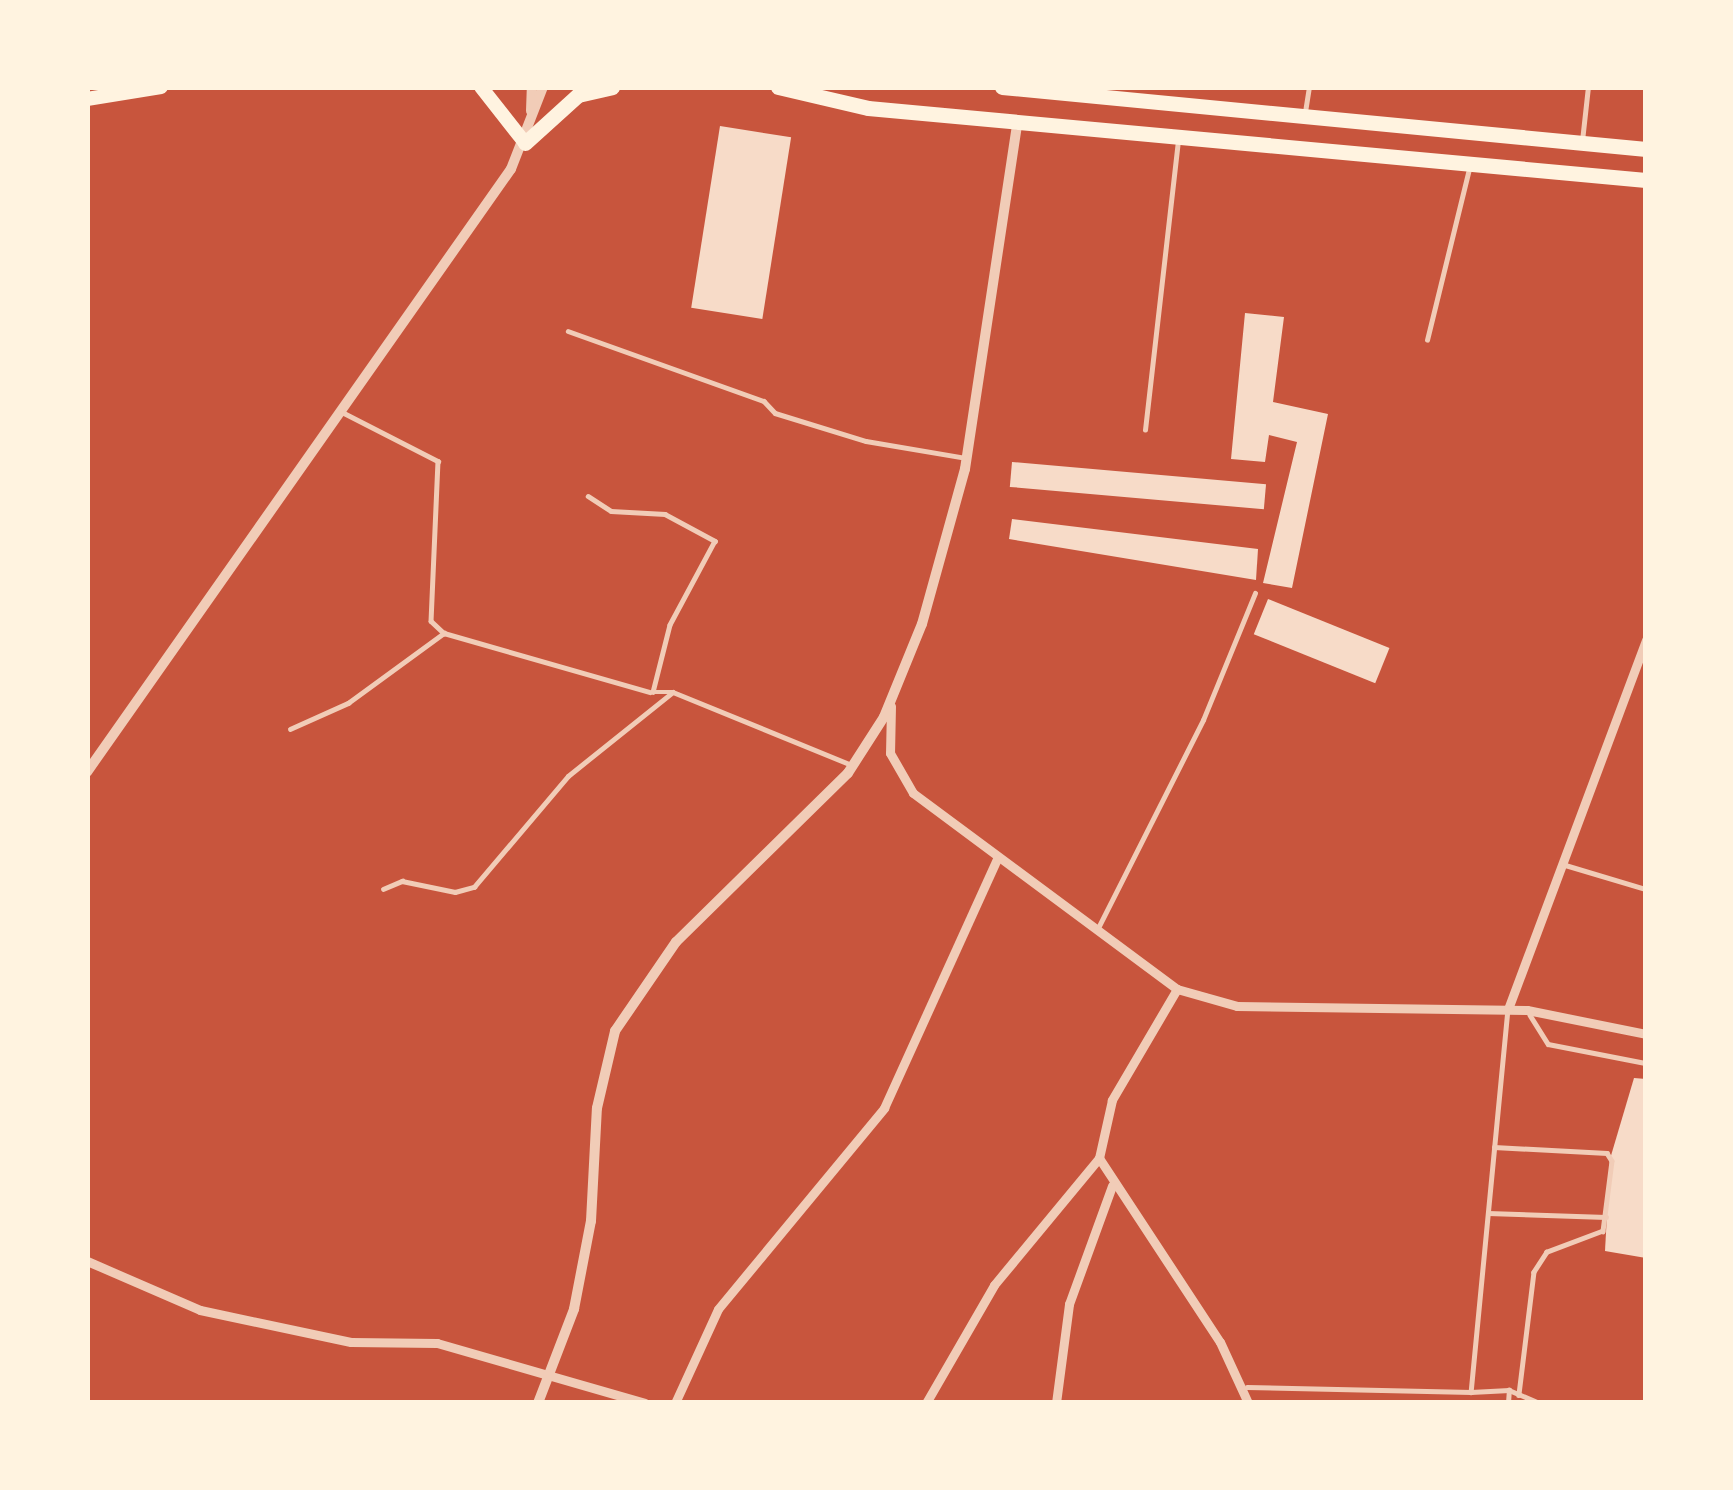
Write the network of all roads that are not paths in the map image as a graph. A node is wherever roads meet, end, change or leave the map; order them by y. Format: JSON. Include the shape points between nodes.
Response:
{"nodes":[{"id":1,"x":161,"y":87,"type":"edge"},
{"id":2,"x":481,"y":87,"type":"edge"},
{"id":3,"x":532,"y":87,"type":"edge"},
{"id":4,"x":543,"y":87,"type":"edge"},
{"id":5,"x":612,"y":87,"type":"edge"},
{"id":6,"x":778,"y":87,"type":"edge"},
{"id":7,"x":1002,"y":87,"type":"edge"},
{"id":8,"x":1309,"y":87,"type":"edge"},
{"id":9,"x":1588,"y":87,"type":"edge"},
{"id":10,"x":1025,"y":88,"type":"edge"},
{"id":11,"x":87,"y":99,"type":"edge"},
{"id":12,"x":1304,"y":117,"type":"junction"},
{"id":13,"x":1017,"y":124,"type":"junction"},
{"id":14,"x":1178,"y":139,"type":"junction"},
{"id":15,"x":525,"y":143,"type":"junction"},
{"id":16,"x":1582,"y":145,"type":"junction"},
{"id":17,"x":1646,"y":148,"type":"edge"},
{"id":18,"x":1471,"y":164,"type":"junction"},
{"id":19,"x":1646,"y":180,"type":"edge"},
{"id":20,"x":568,"y":331,"type":"dead end"},
{"id":21,"x":1427,"y":340,"type":"dead end"},
{"id":22,"x":339,"y":410,"type":"junction"},
{"id":23,"x":1145,"y":430,"type":"dead end"},
{"id":24,"x":967,"y":458,"type":"junction"},
{"id":25,"x":588,"y":496,"type":"dead end"},
{"id":26,"x":1255,"y":593,"type":"dead end"},
{"id":27,"x":444,"y":633,"type":"junction"},
{"id":28,"x":1646,"y":640,"type":"edge"},
{"id":29,"x":652,"y":692,"type":"junction"},
{"id":30,"x":673,"y":692,"type":"junction"},
{"id":31,"x":891,"y":701,"type":"junction"},
{"id":32,"x":290,"y":729,"type":"dead end"},
{"id":33,"x":853,"y":765,"type":"junction"},
{"id":34,"x":87,"y":772,"type":"edge"},
{"id":35,"x":997,"y":859,"type":"junction"},
{"id":36,"x":1562,"y":864,"type":"junction"},
{"id":37,"x":382,"y":889,"type":"dead end"},
{"id":38,"x":1646,"y":889,"type":"edge"},
{"id":39,"x":1097,"y":930,"type":"junction"},
{"id":40,"x":1177,"y":989,"type":"junction"},
{"id":41,"x":1508,"y":1009,"type":"junction"},
{"id":42,"x":1527,"y":1010,"type":"junction"},
{"id":43,"x":1646,"y":1034,"type":"edge"},
{"id":44,"x":1646,"y":1063,"type":"edge"},
{"id":45,"x":1495,"y":1147,"type":"junction"},
{"id":46,"x":1099,"y":1158,"type":"junction"},
{"id":47,"x":1112,"y":1186,"type":"junction"},
{"id":48,"x":1488,"y":1214,"type":"junction"},
{"id":49,"x":1606,"y":1217,"type":"junction"},
{"id":50,"x":87,"y":1261,"type":"edge"},
{"id":51,"x":549,"y":1375,"type":"junction"},
{"id":52,"x":1247,"y":1387,"type":"junction"},
{"id":53,"x":1509,"y":1390,"type":"junction"},
{"id":54,"x":1471,"y":1392,"type":"junction"},
{"id":55,"x":1520,"y":1395,"type":"junction"},
{"id":56,"x":538,"y":1403,"type":"edge"},
{"id":57,"x":645,"y":1403,"type":"edge"},
{"id":58,"x":675,"y":1403,"type":"edge"},
{"id":59,"x":926,"y":1403,"type":"edge"},
{"id":60,"x":1056,"y":1403,"type":"edge"},
{"id":61,"x":1248,"y":1403,"type":"edge"},
{"id":62,"x":1508,"y":1403,"type":"edge"},
{"id":63,"x":1540,"y":1403,"type":"edge"}],
"edges":[{"from":1,"to":11,"type":"main road"},
{"from":2,"to":15,"type":"main road"},
{"from":3,"to":15,"type":"street"},
{"from":4,"to":15,"type":"street"},
{"from":5,"to":15,"type":"highway","via":[[578,95]]},
{"from":6,"to":13,"type":"highway","via":[[868,108]]},
{"from":7,"to":10,"type":"highway"},
{"from":8,"to":12,"type":"lane"},
{"from":9,"to":16,"type":"lane"},
{"from":10,"to":12,"type":"highway"},
{"from":12,"to":16,"type":"highway"},
{"from":13,"to":14,"type":"highway"},
{"from":13,"to":24,"type":"street"},
{"from":14,"to":18,"type":"highway"},
{"from":14,"to":23,"type":"lane"},
{"from":15,"to":22,"type":"street"},
{"from":16,"to":17,"type":"highway"},
{"from":18,"to":19,"type":"highway"},
{"from":18,"to":21,"type":"lane"},
{"from":20,"to":24,"type":"lane","via":[[764,401],[775,413],[866,441]]},
{"from":22,"to":27,"type":"lane","via":[[438,460],[431,621]]},
{"from":22,"to":34,"type":"street"},
{"from":24,"to":31,"type":"street","via":[[922,624]]},
{"from":25,"to":29,"type":"lane","via":[[611,512],[665,514],[715,542],[670,625]]},
{"from":26,"to":39,"type":"lane","via":[[1203,720]]},
{"from":27,"to":29,"type":"lane"},
{"from":27,"to":32,"type":"lane","via":[[348,704]]},
{"from":28,"to":36,"type":"street"},
{"from":29,"to":30,"type":"lane"},
{"from":30,"to":33,"type":"lane"},
{"from":30,"to":37,"type":"lane","via":[[568,776],[474,887],[455,892],[402,881]]},
{"from":31,"to":33,"type":"street"},
{"from":31,"to":35,"type":"street","via":[[890,752],[913,794]]},
{"from":33,"to":51,"type":"street","via":[[676,941],[615,1030],[597,1108],[591,1221],[574,1309]]},
{"from":35,"to":39,"type":"street"},
{"from":35,"to":58,"type":"street","via":[[884,1108],[718,1309]]},
{"from":36,"to":38,"type":"lane"},
{"from":36,"to":41,"type":"street"},
{"from":39,"to":40,"type":"street"},
{"from":40,"to":41,"type":"street","via":[[1237,1006]]},
{"from":40,"to":46,"type":"street","via":[[1112,1100]]},
{"from":41,"to":42,"type":"street"},
{"from":41,"to":45,"type":"lane"},
{"from":42,"to":43,"type":"street"},
{"from":42,"to":44,"type":"lane","via":[[1548,1043]]},
{"from":45,"to":48,"type":"lane"},
{"from":45,"to":49,"type":"lane","via":[[1607,1153]]},
{"from":46,"to":47,"type":"street"},
{"from":46,"to":59,"type":"street","via":[[994,1285]]},
{"from":47,"to":52,"type":"street"},
{"from":47,"to":60,"type":"street","via":[[1069,1304]]},
{"from":48,"to":49,"type":"lane"},
{"from":48,"to":54,"type":"lane"},
{"from":49,"to":55,"type":"lane","via":[[1603,1232],[1547,1252],[1534,1272]]},
{"from":50,"to":51,"type":"street","via":[[200,1310],[350,1342],[437,1343]]},
{"from":51,"to":56,"type":"street"},
{"from":51,"to":57,"type":"street"},
{"from":52,"to":54,"type":"lane"},
{"from":52,"to":61,"type":"street"},
{"from":53,"to":54,"type":"lane"},
{"from":53,"to":55,"type":"lane"},
{"from":53,"to":62,"type":"lane"},
{"from":55,"to":63,"type":"lane"}]}
